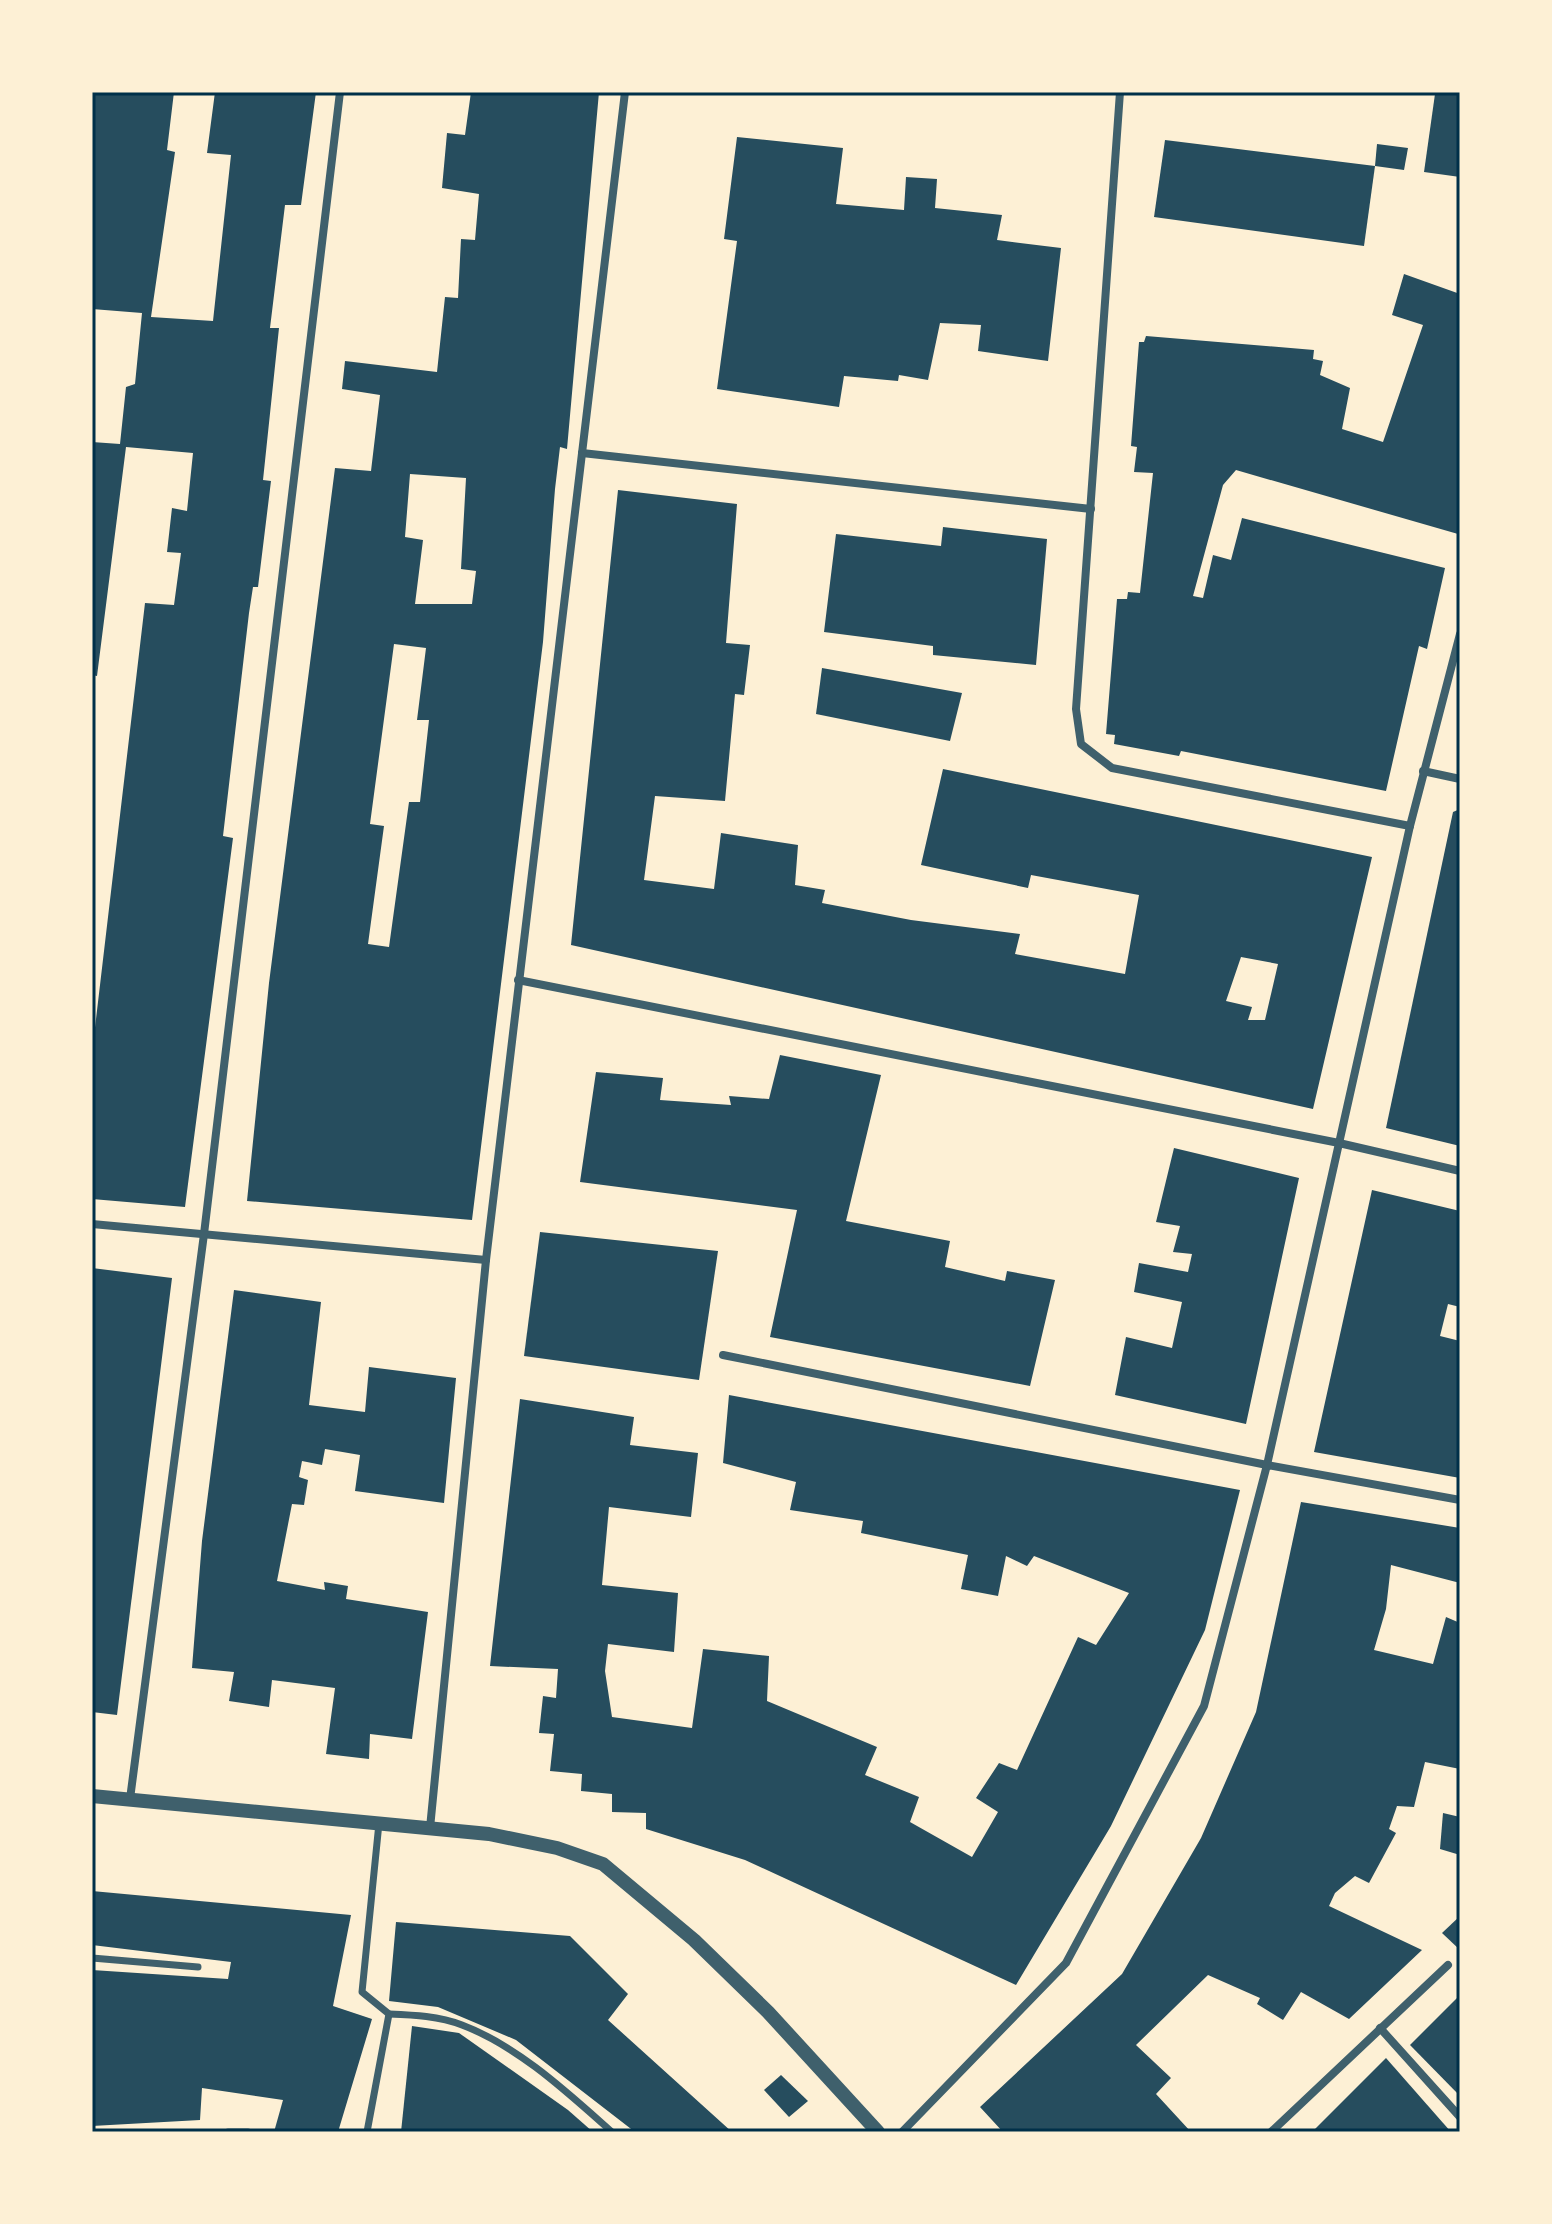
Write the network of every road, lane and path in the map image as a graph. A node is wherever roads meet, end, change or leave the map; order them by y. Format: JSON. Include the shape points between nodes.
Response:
{"nodes":[{"id":1,"x":340,"y":92,"type":"edge"},
{"id":2,"x":625,"y":92,"type":"edge"},
{"id":3,"x":1120,"y":92,"type":"edge"},
{"id":4,"x":582,"y":453,"type":"junction"},
{"id":5,"x":1091,"y":509,"type":"junction"},
{"id":6,"x":1460,"y":634,"type":"edge"},
{"id":7,"x":1423,"y":771,"type":"junction"},
{"id":8,"x":1460,"y":779,"type":"edge"},
{"id":9,"x":1410,"y":826,"type":"junction"},
{"id":10,"x":518,"y":980,"type":"junction"},
{"id":11,"x":1339,"y":1143,"type":"junction"},
{"id":12,"x":1460,"y":1171,"type":"edge"},
{"id":13,"x":92,"y":1224,"type":"edge"},
{"id":14,"x":204,"y":1234,"type":"junction"},
{"id":15,"x":486,"y":1260,"type":"junction"},
{"id":16,"x":723,"y":1355,"type":"dead end"},
{"id":17,"x":1267,"y":1465,"type":"junction"},
{"id":18,"x":1460,"y":1500,"type":"edge"},
{"id":19,"x":92,"y":1796,"type":"edge"},
{"id":20,"x":130,"y":1799,"type":"junction"},
{"id":21,"x":379,"y":1823,"type":"junction"},
{"id":22,"x":430,"y":1828,"type":"junction"},
{"id":23,"x":92,"y":1958,"type":"edge"},
{"id":24,"x":1448,"y":1965,"type":"dead end"},
{"id":25,"x":198,"y":1967,"type":"dead end"},
{"id":26,"x":389,"y":2014,"type":"junction"},
{"id":27,"x":1380,"y":2028,"type":"junction"},
{"id":28,"x":1460,"y":2117,"type":"edge"},
{"id":29,"x":228,"y":2132,"type":"edge"},
{"id":30,"x":248,"y":2132,"type":"edge"},
{"id":31,"x":367,"y":2132,"type":"edge"},
{"id":32,"x":612,"y":2132,"type":"edge"},
{"id":33,"x":878,"y":2132,"type":"edge"},
{"id":34,"x":902,"y":2132,"type":"edge"},
{"id":35,"x":1271,"y":2132,"type":"edge"}],
"edges":[{"from":1,"to":14,"type":"street"},
{"from":2,"to":4,"type":"street"},
{"from":3,"to":5,"type":"street"},
{"from":4,"to":5,"type":"street"},
{"from":4,"to":10,"type":"street"},
{"from":5,"to":9,"type":"street","via":[[1076,709],[1081,744],[1112,768]]},
{"from":6,"to":7,"type":"street"},
{"from":7,"to":8,"type":"street"},
{"from":7,"to":9,"type":"street"},
{"from":9,"to":11,"type":"street"},
{"from":10,"to":11,"type":"street"},
{"from":10,"to":15,"type":"street"},
{"from":11,"to":12,"type":"street"},
{"from":11,"to":17,"type":"street"},
{"from":13,"to":14,"type":"street"},
{"from":14,"to":15,"type":"street"},
{"from":14,"to":20,"type":"street"},
{"from":15,"to":22,"type":"street"},
{"from":16,"to":17,"type":"street"},
{"from":17,"to":18,"type":"street"},
{"from":17,"to":34,"type":"street","via":[[1204,1706],[1066,1963]]},
{"from":19,"to":20,"type":"street"},
{"from":20,"to":21,"type":"street"},
{"from":21,"to":22,"type":"street"},
{"from":21,"to":26,"type":"street","via":[[362,1992]]},
{"from":22,"to":33,"type":"street","via":[[557,1848],[603,1864],[715,1961]]},
{"from":23,"to":25,"type":"street"},
{"from":24,"to":27,"type":"street"},
{"from":26,"to":31,"type":"street"},
{"from":26,"to":32,"type":"street","via":[[435,2017],[506,2046]]},
{"from":27,"to":28,"type":"street"},
{"from":27,"to":35,"type":"street"},
{"from":29,"to":30,"type":"street"}]}
